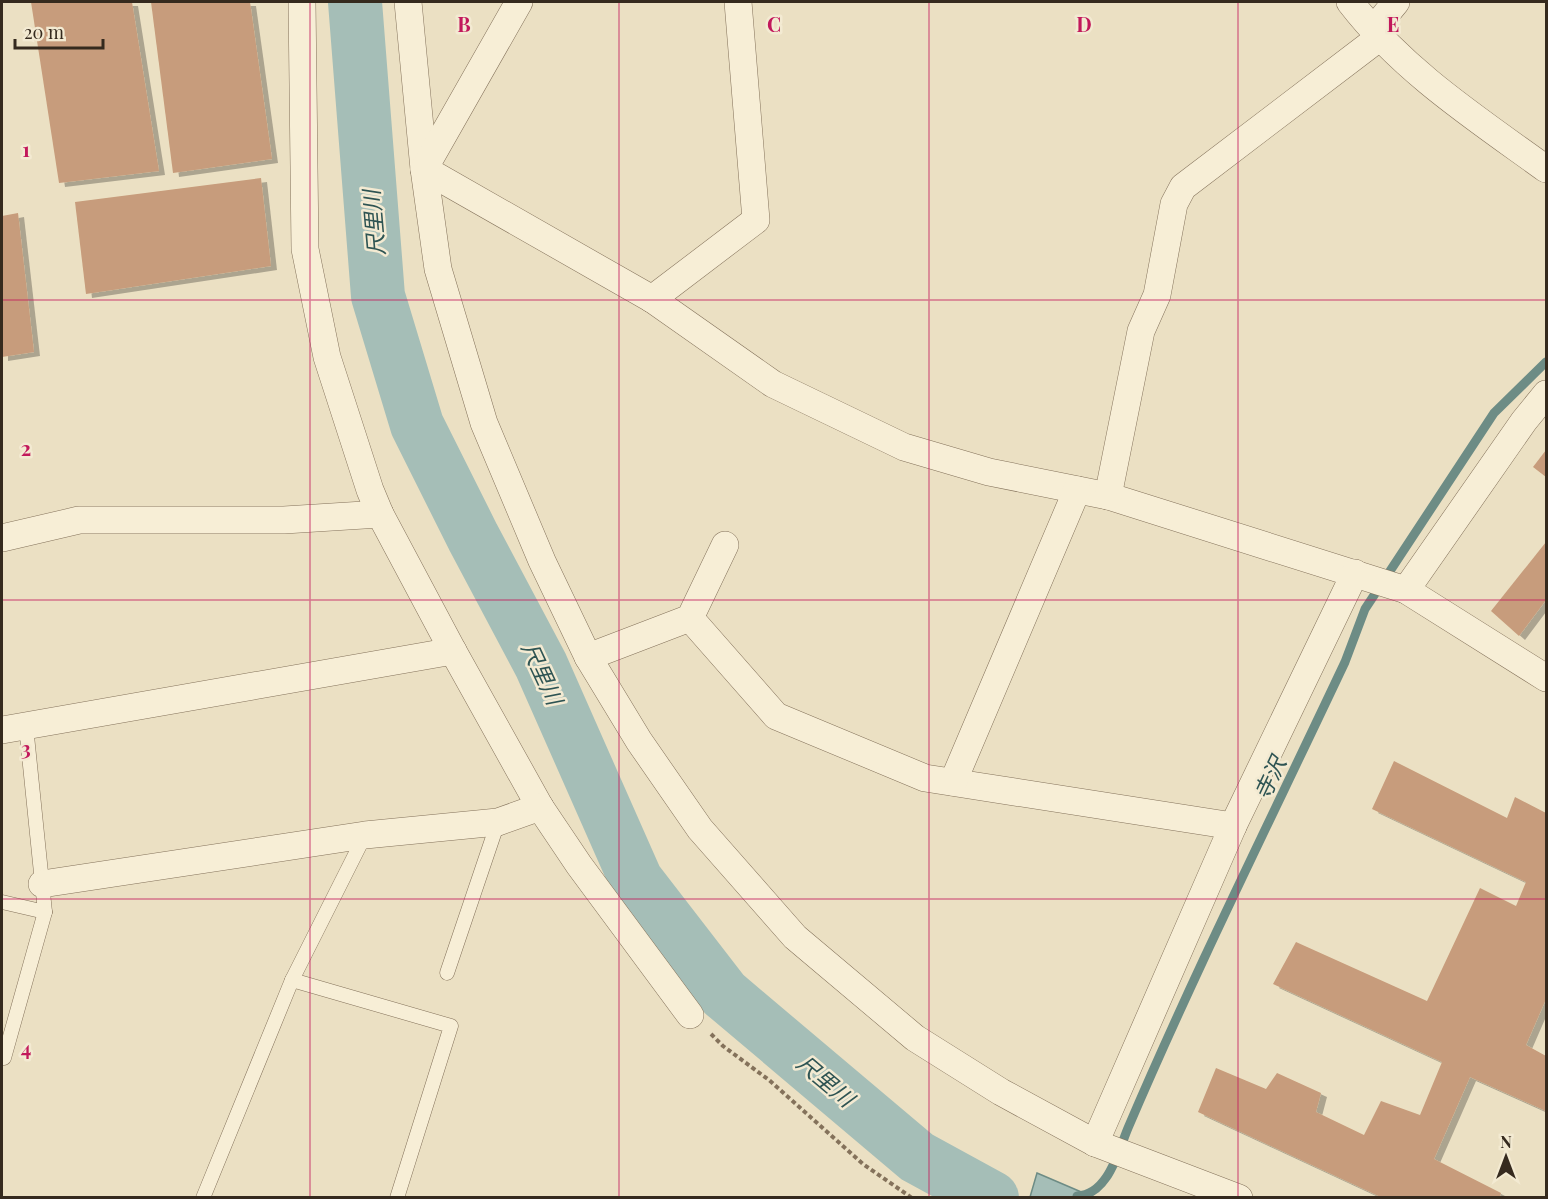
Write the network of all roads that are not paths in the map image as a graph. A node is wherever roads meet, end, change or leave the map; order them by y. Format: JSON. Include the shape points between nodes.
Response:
{"nodes":[{"id":1,"x":302,"y":2,"type":"edge"},
{"id":2,"x":408,"y":2,"type":"edge"},
{"id":3,"x":519,"y":2,"type":"edge"},
{"id":4,"x":738,"y":2,"type":"edge"},
{"id":5,"x":1350,"y":2,"type":"edge"},
{"id":6,"x":1396,"y":2,"type":"edge"},
{"id":7,"x":1376,"y":33,"type":"junction"},
{"id":8,"x":424,"y":169,"type":"junction"},
{"id":9,"x":1546,"y":169,"type":"edge"},
{"id":10,"x":652,"y":299,"type":"junction"},
{"id":11,"x":1546,"y":394,"type":"edge"},
{"id":12,"x":1077,"y":490,"type":"junction"},
{"id":13,"x":1108,"y":496,"type":"junction"},
{"id":14,"x":380,"y":514,"type":"junction"},
{"id":15,"x":2,"y":537,"type":"edge"},
{"id":16,"x":725,"y":545,"type":"dead end"},
{"id":17,"x":1355,"y":573,"type":"junction"},
{"id":18,"x":1406,"y":590,"type":"junction"},
{"id":19,"x":690,"y":618,"type":"junction"},
{"id":20,"x":453,"y":651,"type":"junction"},
{"id":21,"x":588,"y":657,"type":"junction"},
{"id":22,"x":1546,"y":678,"type":"edge"},
{"id":23,"x":14,"y":728,"type":"edge"},
{"id":24,"x":953,"y":782,"type":"junction"},
{"id":25,"x":540,"y":807,"type":"junction"},
{"id":26,"x":498,"y":822,"type":"junction"},
{"id":27,"x":1233,"y":826,"type":"junction"},
{"id":28,"x":365,"y":835,"type":"junction"},
{"id":29,"x":42,"y":885,"type":"junction"},
{"id":30,"x":2,"y":902,"type":"edge"},
{"id":31,"x":45,"y":912,"type":"junction"},
{"id":32,"x":447,"y":972,"type":"dead end"},
{"id":33,"x":292,"y":980,"type":"junction"},
{"id":34,"x":690,"y":1015,"type":"road end"},
{"id":35,"x":4,"y":1058,"type":"dead end"},
{"id":36,"x":1097,"y":1143,"type":"junction"},
{"id":37,"x":203,"y":1197,"type":"edge"},
{"id":38,"x":397,"y":1197,"type":"edge"},
{"id":39,"x":1239,"y":1197,"type":"edge"}],
"edges":[{"from":1,"to":14,"type":"street","via":[[305,249],[327,357]]},
{"from":2,"to":8,"type":"street"},
{"from":3,"to":8,"type":"street"},
{"from":4,"to":10,"type":"street","via":[[756,220]]},
{"from":5,"to":7,"type":"street"},
{"from":6,"to":7,"type":"street"},
{"from":7,"to":9,"type":"street","via":[[1429,84]]},
{"from":7,"to":13,"type":"street","via":[[1183,187],[1174,204],[1157,296],[1141,331]]},
{"from":8,"to":10,"type":"street"},
{"from":8,"to":21,"type":"street","via":[[438,269],[484,423],[542,561]]},
{"from":10,"to":12,"type":"street","via":[[773,384],[904,447]]},
{"from":11,"to":18,"type":"street"},
{"from":12,"to":13,"type":"street"},
{"from":12,"to":24,"type":"street"},
{"from":13,"to":17,"type":"street"},
{"from":14,"to":15,"type":"street","via":[[285,520],[79,520]]},
{"from":14,"to":20,"type":"street"},
{"from":16,"to":19,"type":"street"},
{"from":17,"to":18,"type":"street"},
{"from":17,"to":27,"type":"street"},
{"from":18,"to":22,"type":"street"},
{"from":19,"to":21,"type":"street"},
{"from":19,"to":24,"type":"street","via":[[776,716],[925,778]]},
{"from":20,"to":23,"type":"street"},
{"from":20,"to":25,"type":"street"},
{"from":21,"to":36,"type":"street","via":[[639,741],[700,829],[795,937],[915,1038],[1001,1092]]},
{"from":23,"to":29,"type":"lane"},
{"from":24,"to":27,"type":"street"},
{"from":25,"to":26,"type":"street"},
{"from":25,"to":34,"type":"street"},
{"from":26,"to":28,"type":"street"},
{"from":26,"to":32,"type":"lane"},
{"from":27,"to":36,"type":"street"},
{"from":28,"to":29,"type":"street"},
{"from":28,"to":33,"type":"lane"},
{"from":29,"to":31,"type":"lane"},
{"from":30,"to":31,"type":"lane"},
{"from":31,"to":35,"type":"lane"},
{"from":33,"to":37,"type":"lane"},
{"from":33,"to":38,"type":"lane","via":[[451,1026]]},
{"from":36,"to":39,"type":"street"}]}
